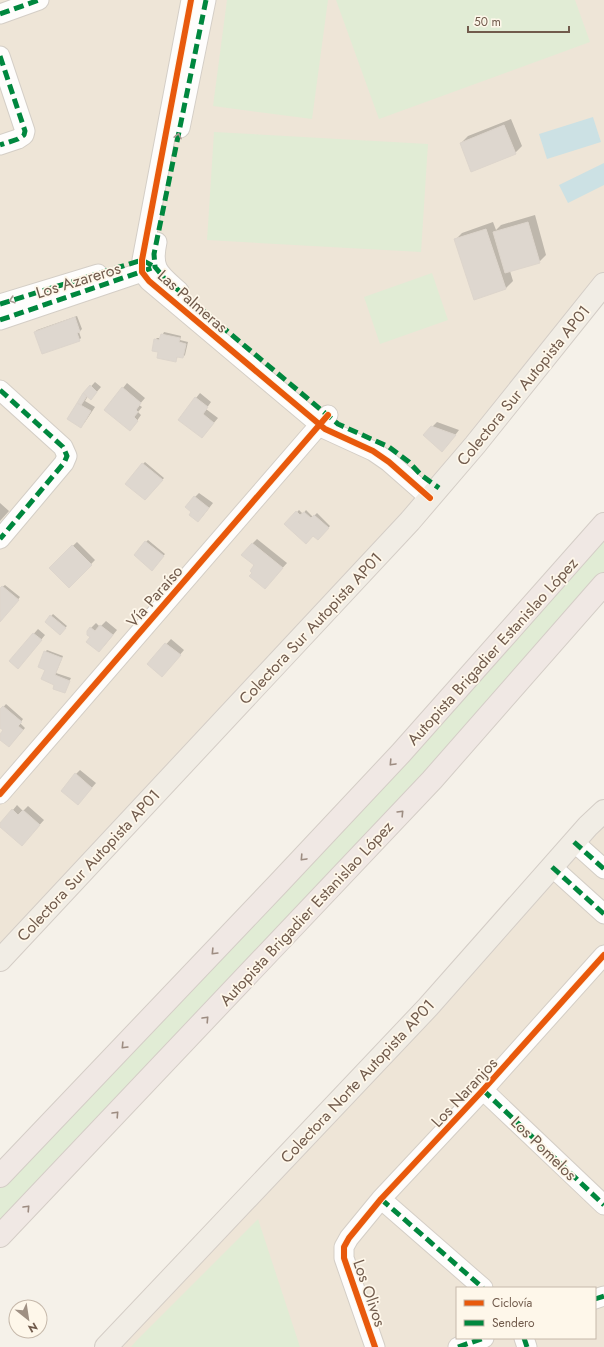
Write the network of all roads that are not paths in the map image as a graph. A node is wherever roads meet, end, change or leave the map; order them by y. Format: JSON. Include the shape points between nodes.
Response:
{"nodes":[{"id":1,"x":39,"y":0,"type":"edge"},
{"id":2,"x":191,"y":0,"type":"edge"},
{"id":3,"x":206,"y":0,"type":"edge"},
{"id":4,"x":0,"y":14,"type":"edge"},
{"id":5,"x":0,"y":56,"type":"edge"},
{"id":6,"x":0,"y":145,"type":"edge"},
{"id":7,"x":146,"y":266,"type":"junction"},
{"id":8,"x":604,"y":284,"type":"edge"},
{"id":9,"x":0,"y":304,"type":"edge"},
{"id":10,"x":0,"y":320,"type":"edge"},
{"id":11,"x":0,"y":390,"type":"edge"},
{"id":12,"x":324,"y":420,"type":"junction"},
{"id":13,"x":435,"y":493,"type":"junction"},
{"id":14,"x":604,"y":524,"type":"edge"},
{"id":15,"x":0,"y":539,"type":"edge"},
{"id":16,"x":604,"y":584,"type":"edge"},
{"id":17,"x":0,"y":794,"type":"edge"},
{"id":18,"x":604,"y":810,"type":"edge"},
{"id":19,"x":574,"y":842,"type":"junction"},
{"id":20,"x":552,"y":867,"type":"junction"},
{"id":21,"x":604,"y":869,"type":"edge"},
{"id":22,"x":604,"y":914,"type":"edge"},
{"id":23,"x":604,"y":955,"type":"edge"},
{"id":24,"x":0,"y":960,"type":"edge"},
{"id":25,"x":483,"y":1090,"type":"junction"},
{"id":26,"x":0,"y":1176,"type":"edge"},
{"id":27,"x":381,"y":1199,"type":"junction"},
{"id":28,"x":604,"y":1206,"type":"edge"},
{"id":29,"x":0,"y":1236,"type":"edge"},
{"id":30,"x":344,"y":1247,"type":"joint"},
{"id":31,"x":482,"y":1287,"type":"edge"},
{"id":32,"x":481,"y":1339,"type":"edge"},
{"id":33,"x":106,"y":1347,"type":"edge"},
{"id":34,"x":375,"y":1347,"type":"edge"},
{"id":35,"x":458,"y":1347,"type":"edge"}],
"edges":[{"from":1,"to":4,"type":"street"},
{"from":2,"to":7,"type":"street","name":"Las Palmeras"},
{"from":7,"to":3,"type":"street","name":"Las Palmeras","one_way":true,"via":[[154,254]]},
{"from":5,"to":6,"type":"street","via":[[25,130],[24,135],[18,139]]},
{"from":7,"to":9,"type":"street","name":"Los Azareros","one_way":true},
{"from":7,"to":10,"type":"street","name":"Los Azareros"},
{"from":7,"to":12,"type":"street","name":"Las Palmeras","via":[[148,281]]},
{"from":8,"to":13,"type":"main road","name":"Colectora Sur Autopista AP01"},
{"from":11,"to":15,"type":"street","via":[[63,447],[66,456],[64,463]]},
{"from":12,"to":13,"type":"street","name":"Las Palmeras","via":[[389,447],[409,462]]},
{"from":12,"to":17,"type":"street","name":"Vía Paraíso"},
{"from":13,"to":24,"type":"main road","name":"Colectora Sur Autopista AP01"},
{"from":14,"to":26,"type":"highway","name":"Autopista Brigadier Estanislao López","one_way":true,"via":[[401,753]]},
{"from":29,"to":16,"type":"highway","name":"Autopista Brigadier Estanislao López","one_way":true,"via":[[432,780]]},
{"from":18,"to":19,"type":"main road","name":"Colectora Norte Autopista AP01"},
{"from":19,"to":20,"type":"main road","name":"Colectora Norte Autopista AP01"},
{"from":19,"to":21,"type":"street"},
{"from":20,"to":22,"type":"street"},
{"from":20,"to":33,"type":"main road","name":"Colectora Norte Autopista AP01","via":[[428,1007]]},
{"from":23,"to":25,"type":"street","name":"Los Naranjos"},
{"from":25,"to":27,"type":"street","name":"Los Naranjos"},
{"from":25,"to":28,"type":"street","name":"Los Pomelos"},
{"from":27,"to":30,"type":"street","name":"Los Naranjos"},
{"from":27,"to":31,"type":"street"},
{"from":30,"to":34,"type":"street","name":"Los Olivos","via":[[344,1258]]},
{"from":32,"to":35,"type":"street"}]}
